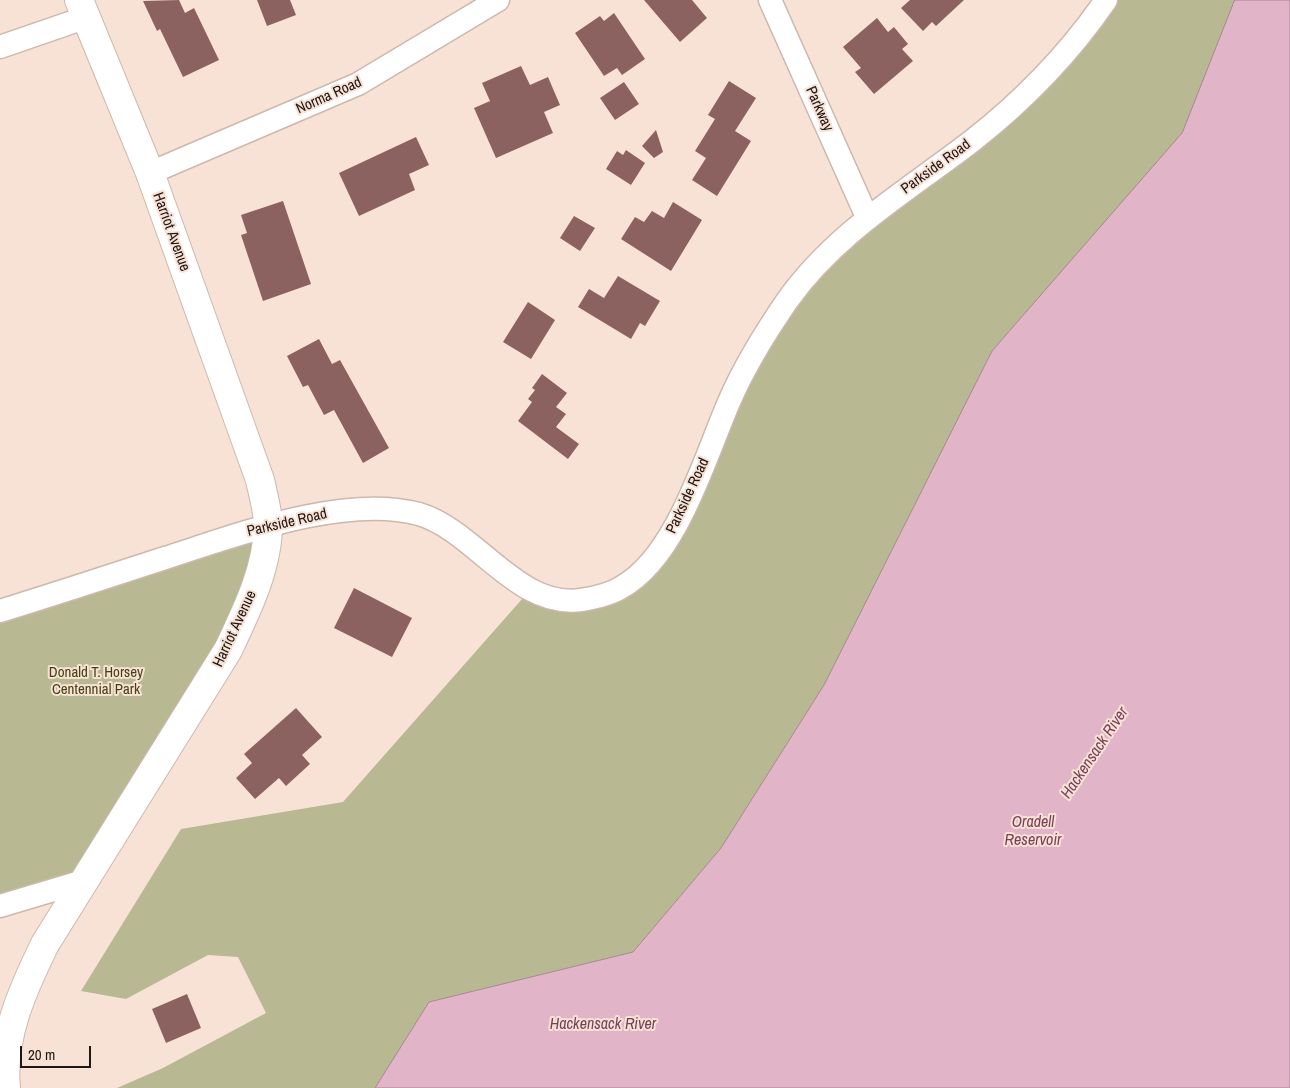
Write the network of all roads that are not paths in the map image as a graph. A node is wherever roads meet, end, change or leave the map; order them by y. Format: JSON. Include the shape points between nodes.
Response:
{"nodes":[{"id":1,"x":498,"y":0,"type":"edge"},
{"id":2,"x":770,"y":0,"type":"edge"},
{"id":3,"x":1106,"y":0,"type":"edge"},
{"id":4,"x":83,"y":9,"type":"edge"},
{"id":5,"x":0,"y":47,"type":"edge"},
{"id":6,"x":150,"y":173,"type":"junction"},
{"id":7,"x":867,"y":217,"type":"junction"},
{"id":8,"x":268,"y":525,"type":"junction"},
{"id":9,"x":0,"y":611,"type":"edge"},
{"id":10,"x":87,"y":880,"type":"junction"},
{"id":11,"x":0,"y":906,"type":"edge"},
{"id":12,"x":0,"y":1055,"type":"edge"},
{"id":13,"x":6,"y":1086,"type":"edge"}],
"edges":[{"from":1,"to":6,"type":"street","name":"Norma Road","via":[[358,84]]},
{"from":2,"to":7,"type":"street","name":"Parkway"},
{"from":3,"to":7,"type":"street","name":"Parkside Road","via":[[1084,32],[1044,77],[975,139]]},
{"from":4,"to":5,"type":"street"},
{"from":4,"to":6,"type":"street","name":"Harriot Avenue"},
{"from":6,"to":8,"type":"street","name":"Harriot Avenue","via":[[260,480]]},
{"from":7,"to":8,"type":"street","name":"Parkside Road","via":[[831,250],[788,299],[731,397],[682,515],[661,550],[623,587],[579,600],[556,600],[530,590],[451,529],[422,515],[390,508],[354,509]]},
{"from":8,"to":9,"type":"street","name":"Parkside Road"},
{"from":8,"to":10,"type":"street","name":"Harriot Avenue","via":[[263,559],[249,606],[228,650]]},
{"from":10,"to":11,"type":"street"},
{"from":10,"to":13,"type":"street","name":"Harriot Avenue","via":[[45,944],[23,990],[8,1038]]},
{"from":12,"to":13,"type":"street"}]}
